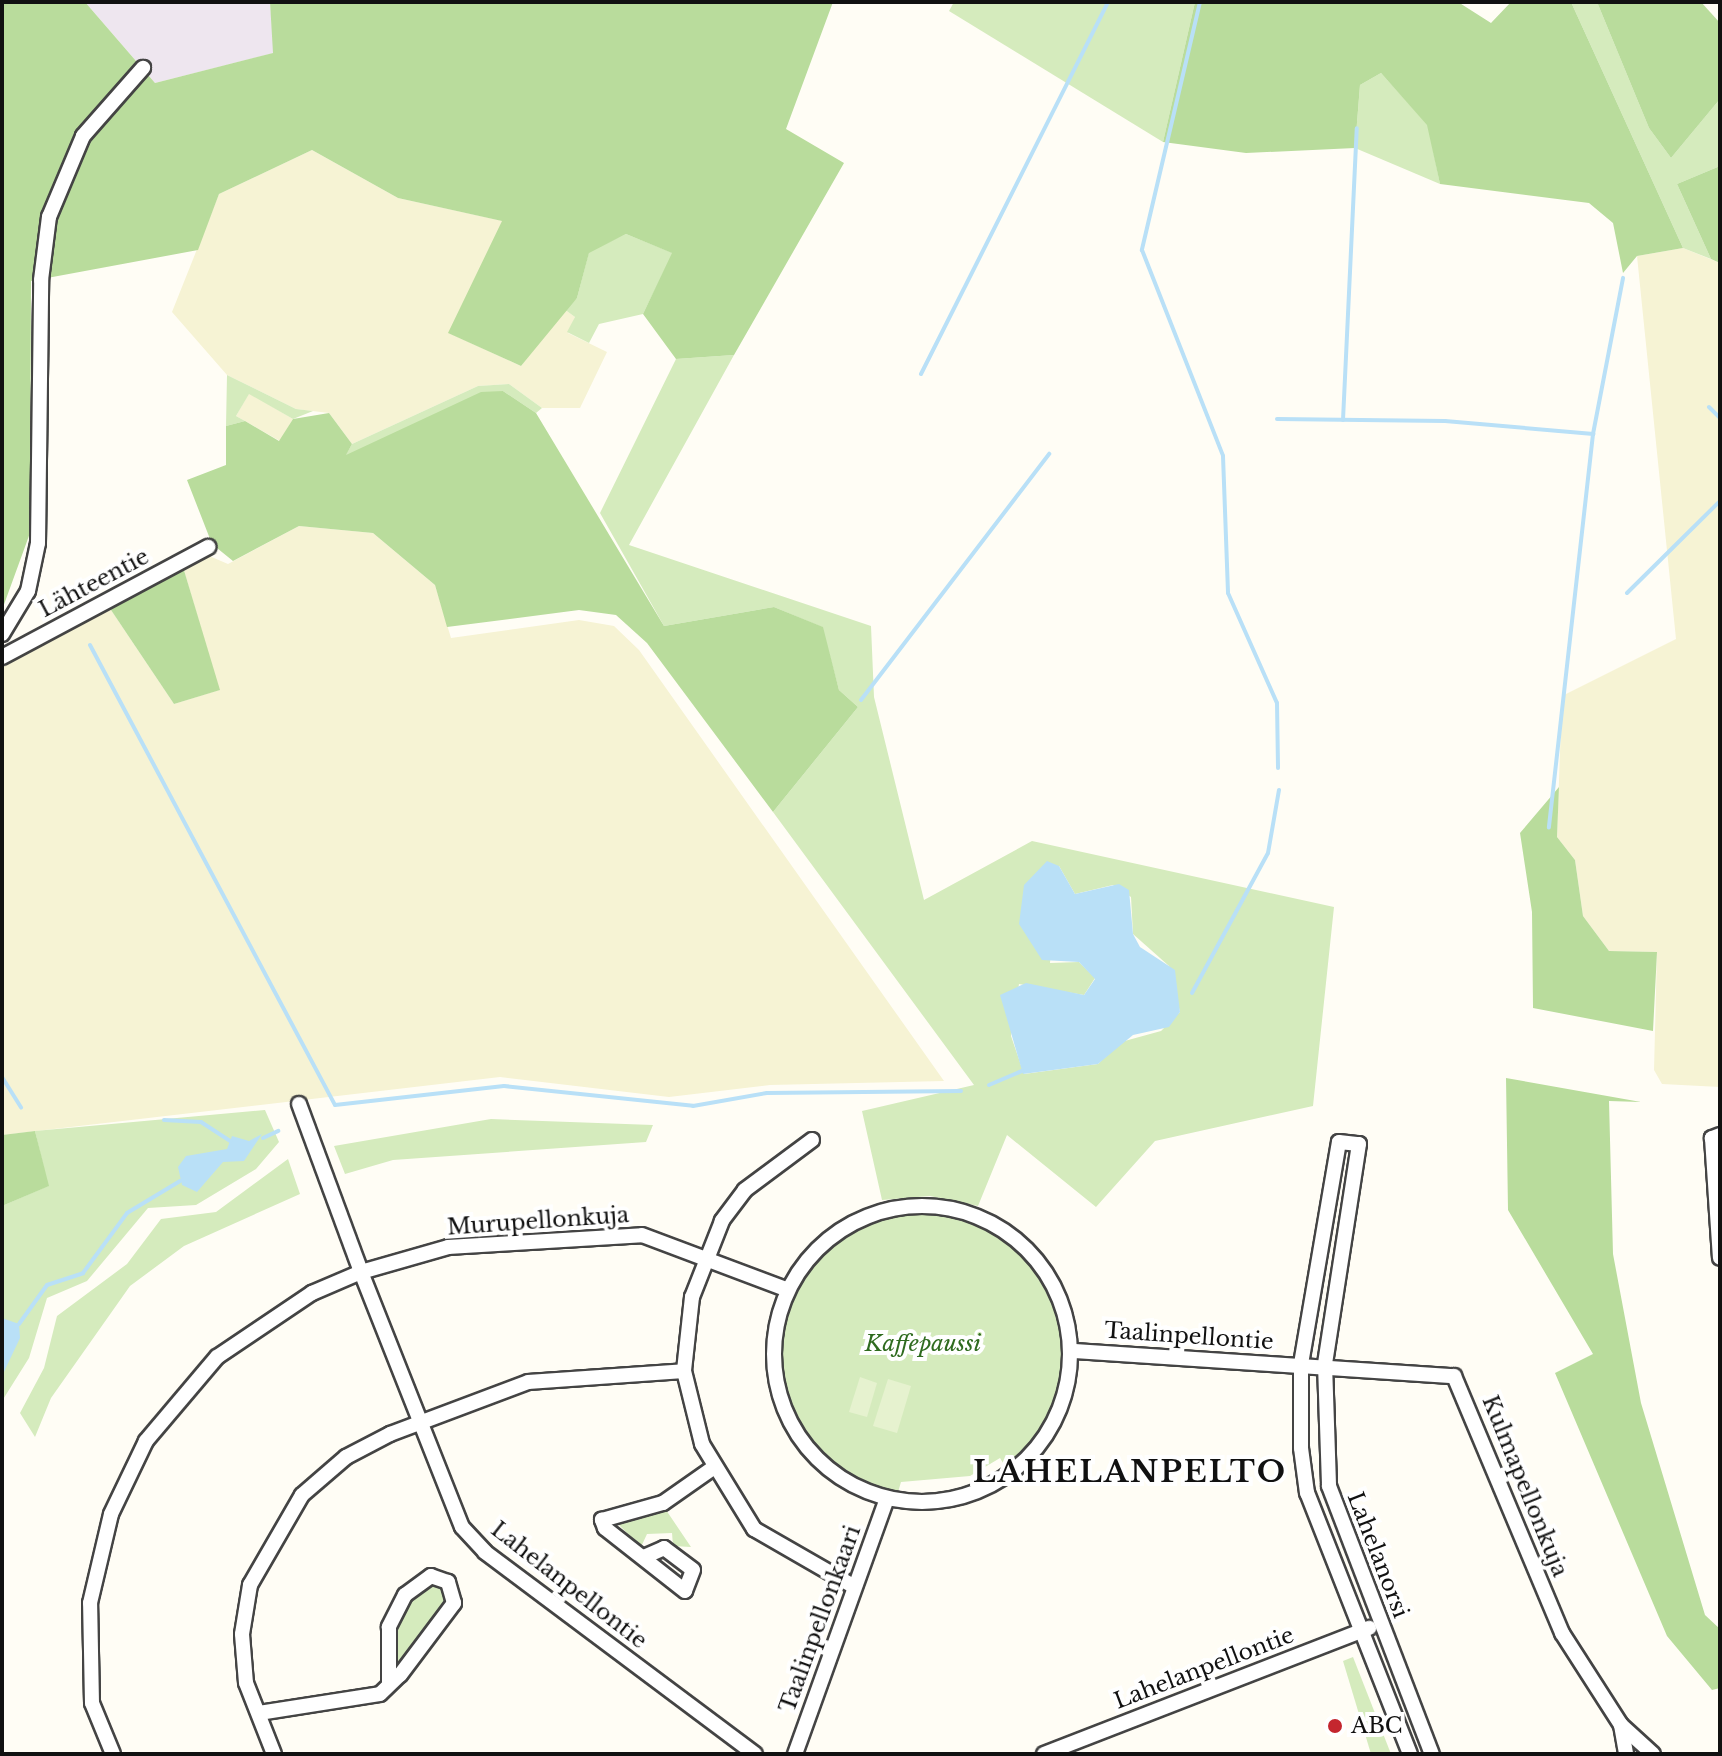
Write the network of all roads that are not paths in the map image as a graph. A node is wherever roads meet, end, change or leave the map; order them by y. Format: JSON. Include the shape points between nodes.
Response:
{"nodes":[{"id":1,"x":143,"y":68,"type":"dead end"},
{"id":2,"x":208,"y":547,"type":"dead end"},
{"id":3,"x":2,"y":634,"type":"edge"},
{"id":4,"x":2,"y":657,"type":"edge"},
{"id":5,"x":299,"y":1104,"type":"dead end"},
{"id":6,"x":1720,"y":1135,"type":"edge"},
{"id":7,"x":812,"y":1140,"type":"dead end"},
{"id":8,"x":703,"y":1257,"type":"junction"},
{"id":9,"x":1720,"y":1258,"type":"edge"},
{"id":10,"x":361,"y":1272,"type":"junction"},
{"id":11,"x":788,"y":1290,"type":"junction"},
{"id":12,"x":1074,"y":1351,"type":"junction"},
{"id":13,"x":1301,"y":1364,"type":"junction"},
{"id":14,"x":1325,"y":1364,"type":"junction"},
{"id":15,"x":684,"y":1371,"type":"junction"},
{"id":16,"x":422,"y":1421,"type":"junction"},
{"id":17,"x":713,"y":1468,"type":"junction"},
{"id":18,"x":887,"y":1499,"type":"junction"},
{"id":19,"x":644,"y":1557,"type":"dead end"},
{"id":20,"x":853,"y":1586,"type":"junction"},
{"id":21,"x":1380,"y":1623,"type":"junction"},
{"id":22,"x":1360,"y":1631,"type":"junction"},
{"id":23,"x":389,"y":1684,"type":"junction"},
{"id":24,"x":259,"y":1713,"type":"junction"},
{"id":25,"x":1621,"y":1725,"type":"junction"},
{"id":26,"x":113,"y":1754,"type":"edge"},
{"id":27,"x":274,"y":1754,"type":"edge"},
{"id":28,"x":755,"y":1754,"type":"edge"},
{"id":29,"x":795,"y":1754,"type":"edge"},
{"id":30,"x":1044,"y":1754,"type":"edge"},
{"id":31,"x":1410,"y":1754,"type":"edge"},
{"id":32,"x":1432,"y":1754,"type":"edge"},
{"id":33,"x":1626,"y":1754,"type":"edge"},
{"id":34,"x":1653,"y":1754,"type":"edge"}],
"edges":[{"from":1,"to":3,"type":"street","name":"Lähteentie","via":[[83,136],[49,217],[38,543],[28,591]]},
{"from":2,"to":4,"type":"street","name":"Lähteentie"},
{"from":5,"to":10,"type":"street"},
{"from":6,"to":9,"type":"street","via":[[1712,1138]]},
{"from":7,"to":8,"type":"street","via":[[745,1190]]},
{"from":8,"to":10,"type":"street","name":"Murupellonkuja","via":[[642,1235],[448,1247]]},
{"from":8,"to":11,"type":"street","name":"Murupellonkuja"},
{"from":8,"to":15,"type":"street"},
{"from":10,"to":16,"type":"street","name":"Lahelanpellontie"},
{"from":10,"to":26,"type":"street","name":"Murupellonkuja","via":[[312,1293],[217,1357],[146,1441],[111,1514],[90,1603],[92,1703]]},
{"from":11,"to":12,"type":"street","via":[[819,1250],[887,1209],[967,1211],[1026,1248],[1050,1278]]},
{"from":11,"to":18,"type":"street","via":[[775,1361],[787,1421],[813,1458],[842,1481]]},
{"from":12,"to":13,"type":"street","name":"Taalinpellontie"},
{"from":12,"to":18,"type":"street","via":[[1048,1435],[1023,1466],[962,1492]]},
{"from":13,"to":14,"type":"street","name":"Taalinpellontie"},
{"from":13,"to":14,"type":"street","name":"Lahelanorsi","via":[[1339,1142],[1359,1144]]},
{"from":13,"to":22,"type":"street","name":"Lahelanorsi","via":[[1307,1493]]},
{"from":14,"to":21,"type":"street","name":"Lahelanorsi","via":[[1329,1486]]},
{"from":14,"to":25,"type":"street","name":"Kulmapellonkuja","via":[[1454,1376],[1562,1633]]},
{"from":15,"to":16,"type":"street","via":[[528,1382]]},
{"from":15,"to":17,"type":"street"},
{"from":16,"to":24,"type":"street","via":[[346,1457],[302,1495],[269,1545],[250,1585],[242,1634],[246,1683]]},
{"from":16,"to":28,"type":"street","name":"Lahelanpellontie","via":[[462,1527],[485,1552]]},
{"from":17,"to":19,"type":"street","via":[[663,1503],[602,1520]]},
{"from":17,"to":20,"type":"street","via":[[754,1529]]},
{"from":18,"to":20,"type":"street","name":"Taalinpellonkaari"},
{"from":20,"to":29,"type":"street","name":"Taalinpellonkaari"},
{"from":21,"to":22,"type":"street","name":"Lahelanpellontie"},
{"from":21,"to":32,"type":"street","name":"Lahelanorsi"},
{"from":22,"to":30,"type":"street","name":"Lahelanpellontie"},
{"from":22,"to":31,"type":"street","name":"Lahelanorsi"},
{"from":23,"to":23,"type":"street","via":[[454,1603],[448,1582],[431,1576],[405,1595],[389,1627]]},
{"from":23,"to":24,"type":"street","via":[[380,1694]]},
{"from":24,"to":27,"type":"street"},
{"from":25,"to":33,"type":"street","name":"Kulmapellonkuja"},
{"from":25,"to":34,"type":"street","name":"Kulmapellonkuja"}]}
